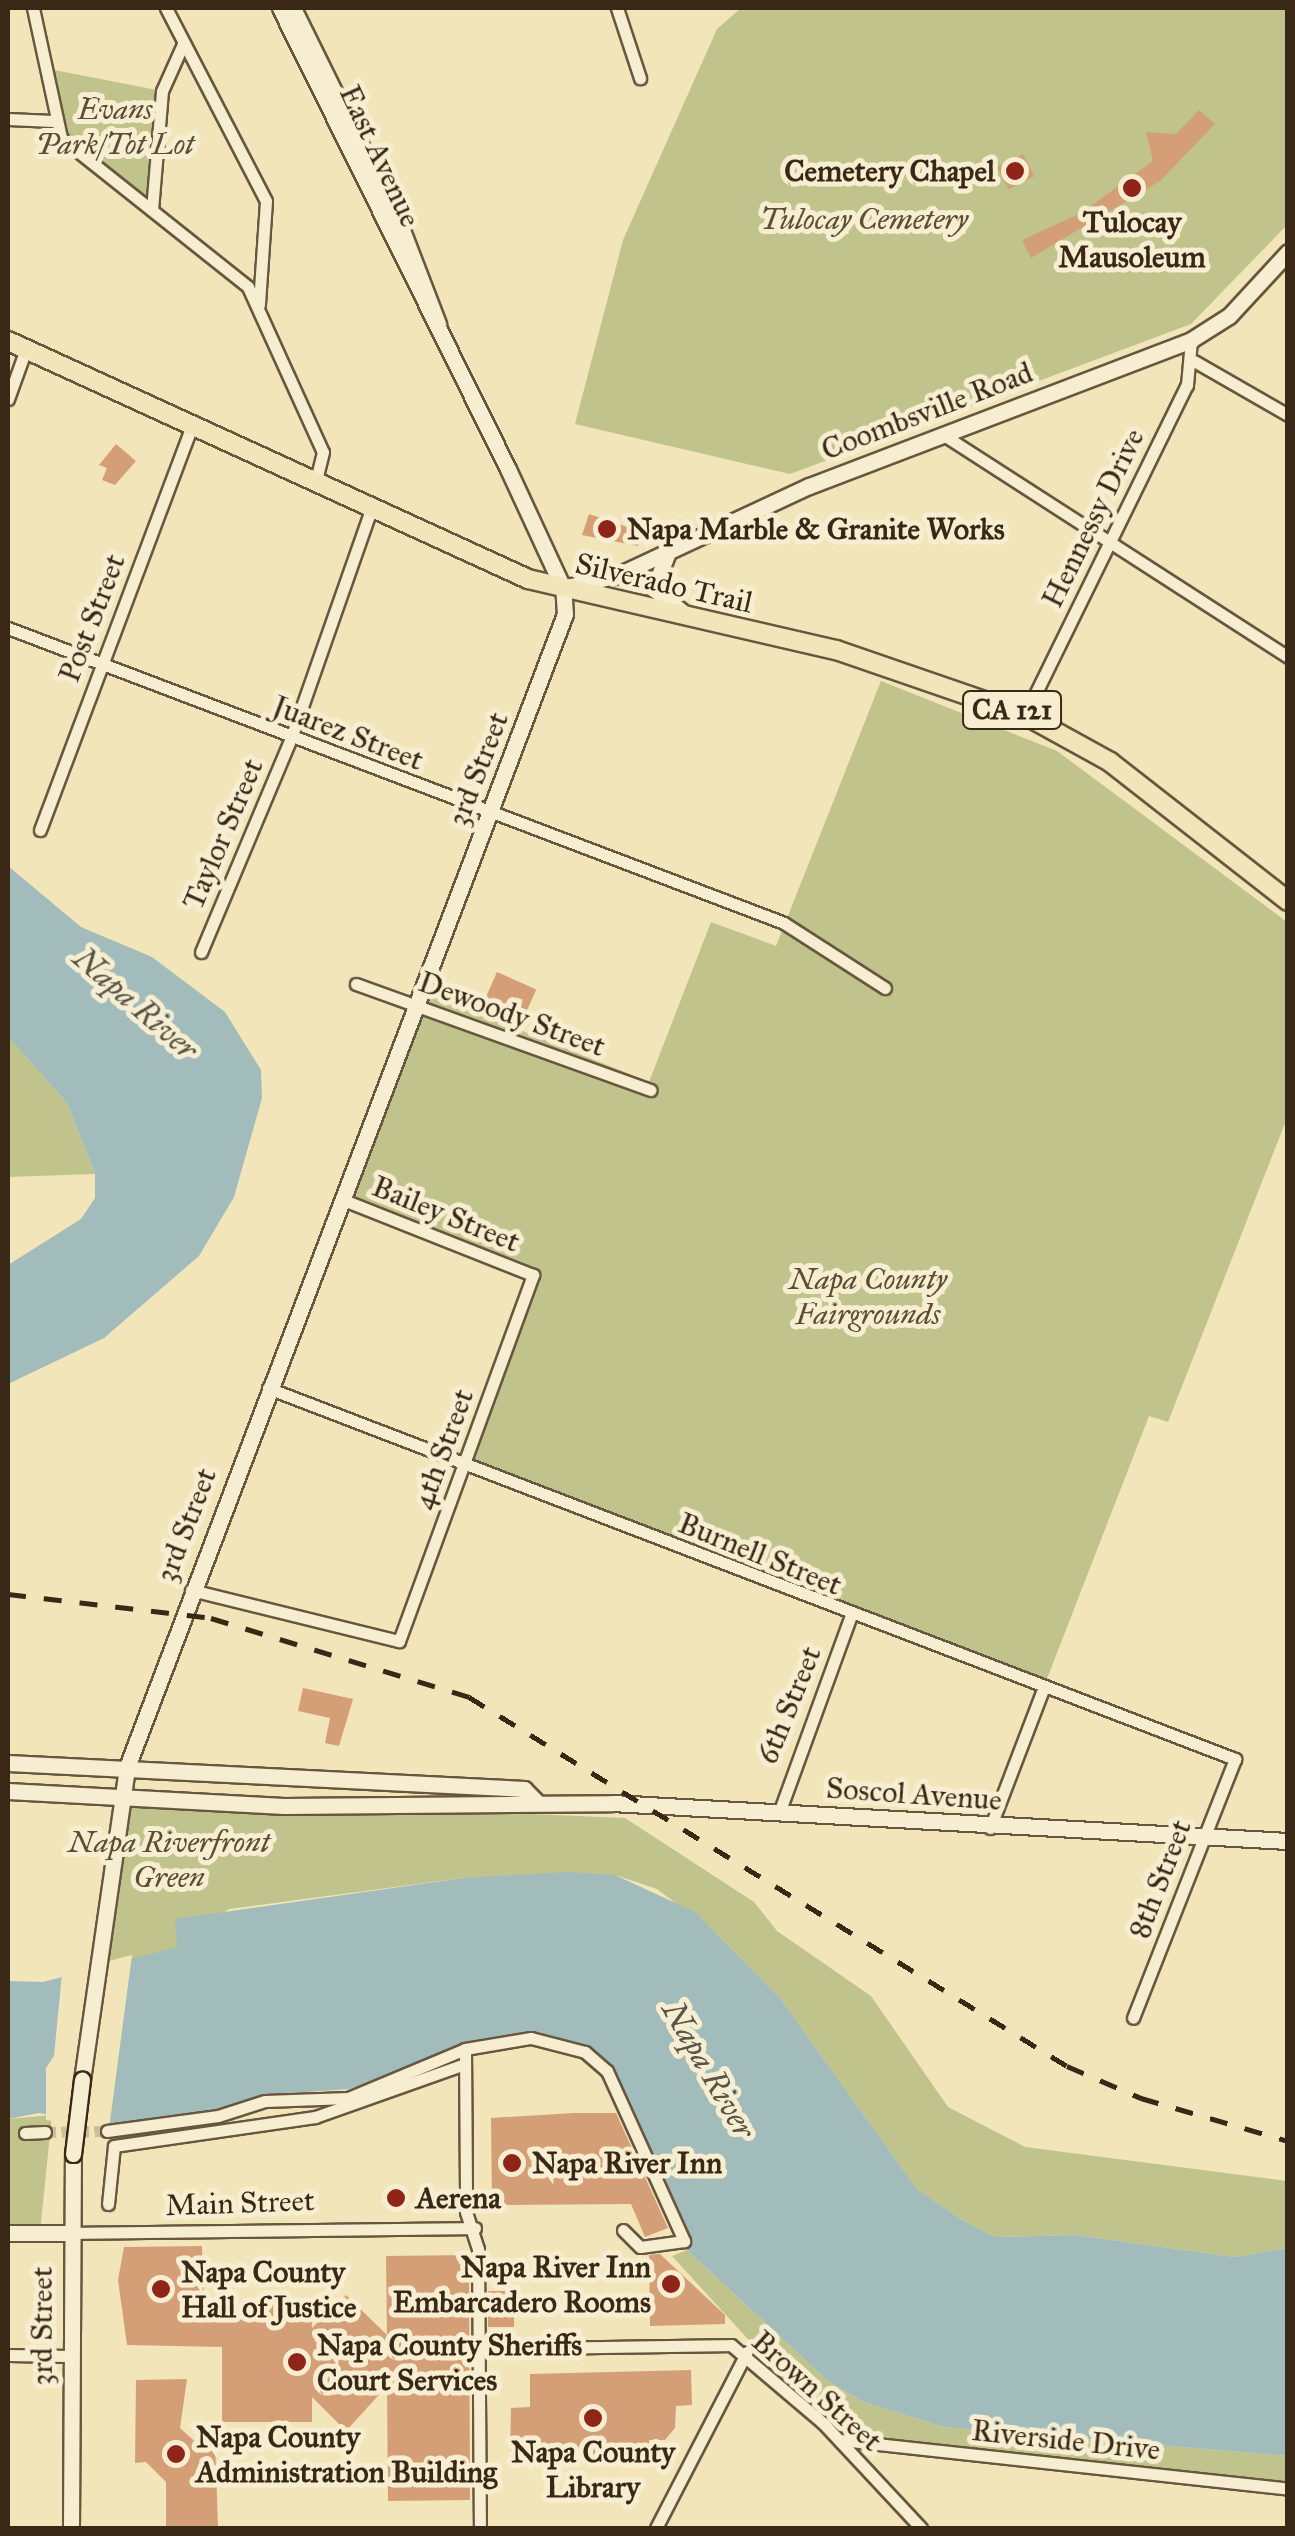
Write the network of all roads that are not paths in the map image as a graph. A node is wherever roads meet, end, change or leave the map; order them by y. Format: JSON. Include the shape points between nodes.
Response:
{"nodes":[{"id":1,"x":33,"y":8,"type":"edge"},
{"id":2,"x":166,"y":8,"type":"edge"},
{"id":3,"x":280,"y":8,"type":"edge"},
{"id":4,"x":293,"y":8,"type":"edge"},
{"id":5,"x":617,"y":8,"type":"edge"},
{"id":6,"x":184,"y":44,"type":"junction"},
{"id":7,"x":640,"y":78,"type":"dead end"},
{"id":8,"x":8,"y":119,"type":"edge"},
{"id":9,"x":53,"y":121,"type":"junction"},
{"id":10,"x":152,"y":210,"type":"junction"},
{"id":11,"x":1288,"y":252,"type":"edge"},
{"id":12,"x":259,"y":304,"type":"junction"},
{"id":13,"x":438,"y":324,"type":"junction"},
{"id":14,"x":1191,"y":340,"type":"junction"},
{"id":15,"x":8,"y":341,"type":"edge"},
{"id":16,"x":26,"y":349,"type":"junction"},
{"id":17,"x":1194,"y":361,"type":"junction"},
{"id":18,"x":8,"y":399,"type":"edge"},
{"id":19,"x":1288,"y":415,"type":"edge"},
{"id":20,"x":192,"y":425,"type":"junction"},
{"id":21,"x":942,"y":434,"type":"junction"},
{"id":22,"x":316,"y":481,"type":"junction"},
{"id":23,"x":371,"y":509,"type":"junction"},
{"id":24,"x":1106,"y":542,"type":"junction"},
{"id":25,"x":668,"y":552,"type":"junction"},
{"id":26,"x":563,"y":588,"type":"junction"},
{"id":27,"x":690,"y":616,"type":"junction"},
{"id":28,"x":8,"y":628,"type":"edge"},
{"id":29,"x":1288,"y":657,"type":"edge"},
{"id":30,"x":101,"y":664,"type":"junction"},
{"id":31,"x":1024,"y":716,"type":"junction"},
{"id":32,"x":290,"y":738,"type":"junction"},
{"id":33,"x":491,"y":813,"type":"junction"},
{"id":34,"x":40,"y":830,"type":"dead end"},
{"id":35,"x":1288,"y":901,"type":"edge"},
{"id":36,"x":200,"y":952,"type":"dead end"},
{"id":37,"x":356,"y":984,"type":"dead end"},
{"id":38,"x":885,"y":988,"type":"dead end"},
{"id":39,"x":415,"y":1005,"type":"junction"},
{"id":40,"x":650,"y":1090,"type":"dead end"},
{"id":41,"x":341,"y":1199,"type":"junction"},
{"id":42,"x":533,"y":1275,"type":"joint"},
{"id":43,"x":268,"y":1388,"type":"junction"},
{"id":44,"x":464,"y":1462,"type":"junction"},
{"id":45,"x":191,"y":1590,"type":"junction"},
{"id":46,"x":850,"y":1618,"type":"junction"},
{"id":47,"x":1043,"y":1689,"type":"junction"},
{"id":48,"x":1235,"y":1760,"type":"joint"},
{"id":49,"x":8,"y":1762,"type":"edge"},
{"id":50,"x":127,"y":1766,"type":"junction"},
{"id":51,"x":8,"y":1791,"type":"edge"},
{"id":52,"x":120,"y":1796,"type":"junction"},
{"id":53,"x":537,"y":1802,"type":"junction"},
{"id":54,"x":779,"y":1813,"type":"junction"},
{"id":55,"x":990,"y":1828,"type":"junction"},
{"id":56,"x":1204,"y":1834,"type":"junction"},
{"id":57,"x":1288,"y":1841,"type":"edge"},
{"id":58,"x":1133,"y":2018,"type":"dead end"},
{"id":59,"x":465,"y":2049,"type":"junction"},
{"id":60,"x":462,"y":2065,"type":"junction"},
{"id":61,"x":107,"y":2131,"type":"tunnel mouth"},
{"id":62,"x":45,"y":2132,"type":"tunnel mouth"},
{"id":63,"x":24,"y":2133,"type":"dead end"},
{"id":64,"x":108,"y":2204,"type":"dead end"},
{"id":65,"x":475,"y":2228,"type":"junction"},
{"id":66,"x":623,"y":2230,"type":"dead end"},
{"id":67,"x":8,"y":2232,"type":"edge"},
{"id":68,"x":70,"y":2233,"type":"junction"},
{"id":69,"x":476,"y":2349,"type":"junction"},
{"id":70,"x":747,"y":2352,"type":"junction"},
{"id":71,"x":8,"y":2355,"type":"edge"},
{"id":72,"x":69,"y":2356,"type":"junction"},
{"id":73,"x":840,"y":2440,"type":"junction"},
{"id":74,"x":1288,"y":2490,"type":"edge"},
{"id":75,"x":70,"y":2528,"type":"edge"},
{"id":76,"x":480,"y":2528,"type":"edge"},
{"id":77,"x":656,"y":2528,"type":"edge"},
{"id":78,"x":922,"y":2528,"type":"edge"}],
"edges":[{"from":1,"to":9,"type":"street"},
{"from":2,"to":6,"type":"street"},
{"from":3,"to":13,"type":"street","name":"East Avenue","via":[[423,309]]},
{"from":4,"to":13,"type":"street","name":"East Avenue","via":[[402,230]]},
{"from":5,"to":7,"type":"street"},
{"from":6,"to":10,"type":"street","via":[[162,92]]},
{"from":6,"to":12,"type":"street","via":[[266,201]]},
{"from":8,"to":9,"type":"street"},
{"from":9,"to":10,"type":"street","via":[[77,155]]},
{"from":10,"to":12,"type":"street","via":[[234,272]]},
{"from":11,"to":14,"type":"street","name":"Coombsville Road","via":[[1229,316]]},
{"from":12,"to":22,"type":"street","via":[[323,452]]},
{"from":13,"to":26,"type":"street","name":"East Avenue"},
{"from":14,"to":17,"type":"street"},
{"from":14,"to":21,"type":"street","name":"Coombsville Road"},
{"from":15,"to":16,"type":"main road","name":"Silverado Trail","number":"CA 121"},
{"from":16,"to":18,"type":"street"},
{"from":16,"to":20,"type":"main road","name":"Silverado Trail","number":"CA 121"},
{"from":17,"to":19,"type":"street"},
{"from":17,"to":24,"type":"street","name":"Hennessy Drive"},
{"from":20,"to":22,"type":"main road","name":"Silverado Trail","number":"CA 121"},
{"from":20,"to":30,"type":"street","name":"Post Street"},
{"from":21,"to":24,"type":"street"},
{"from":21,"to":25,"type":"street","name":"Coombsville Road"},
{"from":22,"to":23,"type":"main road","name":"Silverado Trail","number":"CA 121"},
{"from":23,"to":26,"type":"main road","name":"Silverado Trail","number":"CA 121"},
{"from":23,"to":32,"type":"street","name":"Taylor Street"},
{"from":24,"to":29,"type":"street"},
{"from":24,"to":31,"type":"street","name":"Hennessy Drive"},
{"from":25,"to":26,"type":"street","name":"Coombsville Road"},
{"from":25,"to":27,"type":"street","via":[[654,589]]},
{"from":26,"to":27,"type":"main road","name":"Silverado Trail","number":"CA 121"},
{"from":26,"to":33,"type":"street","name":"3rd Street","via":[[566,614]]},
{"from":27,"to":31,"type":"main road","name":"Silverado Trail","number":"CA 121","via":[[898,668]]},
{"from":28,"to":30,"type":"street","name":"Juarez Street"},
{"from":30,"to":32,"type":"street","name":"Juarez Street"},
{"from":30,"to":34,"type":"street","name":"Post Street"},
{"from":31,"to":35,"type":"main road","name":"Silverado Trail","number":"CA 121","via":[[1110,762]]},
{"from":32,"to":33,"type":"street","name":"Juarez Street"},
{"from":32,"to":36,"type":"street","name":"Taylor Street"},
{"from":33,"to":38,"type":"street","name":"Juarez Street","via":[[816,936]]},
{"from":33,"to":39,"type":"street","name":"3rd Street"},
{"from":37,"to":39,"type":"street","name":"Dewoody Street"},
{"from":39,"to":40,"type":"street","name":"Dewoody Street"},
{"from":39,"to":41,"type":"street","name":"3rd Street"},
{"from":41,"to":42,"type":"street","name":"Bailey Street"},
{"from":41,"to":43,"type":"street","name":"3rd Street"},
{"from":42,"to":44,"type":"street","name":"4th Street"},
{"from":43,"to":44,"type":"street","name":"Burnell Street"},
{"from":43,"to":45,"type":"street","name":"3rd Street"},
{"from":44,"to":45,"type":"street","name":"4th Street","via":[[399,1641]]},
{"from":44,"to":46,"type":"street","name":"Burnell Street"},
{"from":45,"to":50,"type":"street","name":"3rd Street"},
{"from":46,"to":47,"type":"street","name":"Burnell Street"},
{"from":46,"to":54,"type":"street","name":"6th Street"},
{"from":47,"to":48,"type":"street","name":"Burnell Street"},
{"from":47,"to":55,"type":"street"},
{"from":48,"to":56,"type":"street","name":"8th Street"},
{"from":49,"to":50,"type":"street","name":"Soscol Avenue"},
{"from":50,"to":52,"type":"street","name":"3rd Street"},
{"from":50,"to":53,"type":"street","name":"Soscol Avenue","via":[[524,1789]]},
{"from":51,"to":52,"type":"street","name":"Soscol Avenue"},
{"from":52,"to":53,"type":"street","name":"Soscol Avenue","via":[[528,1809]]},
{"from":52,"to":68,"type":"street","name":"3rd Street","bridge":true,"via":[[73,2154]]},
{"from":53,"to":54,"type":"street","name":"Soscol Avenue"},
{"from":54,"to":55,"type":"street","name":"Soscol Avenue"},
{"from":55,"to":56,"type":"street","name":"Soscol Avenue"},
{"from":56,"to":57,"type":"street","name":"Soscol Avenue"},
{"from":56,"to":58,"type":"street","name":"8th Street"},
{"from":59,"to":60,"type":"street"},
{"from":59,"to":61,"type":"street","via":[[348,2098],[264,2101],[218,2116]]},
{"from":59,"to":66,"type":"street","via":[[532,2038],[584,2052],[607,2071],[684,2241],[640,2248]]},
{"from":60,"to":64,"type":"street","via":[[315,2117],[114,2146]]},
{"from":60,"to":65,"type":"street","via":[[466,2212]]},
{"from":62,"to":63,"type":"street"},
{"from":65,"to":68,"type":"street","name":"Main Street"},
{"from":65,"to":69,"type":"street"},
{"from":67,"to":68,"type":"street","name":"Main Street"},
{"from":68,"to":72,"type":"street","name":"3rd Street"},
{"from":69,"to":70,"type":"street","name":"Brown Street","via":[[716,2342]]},
{"from":69,"to":76,"type":"street"},
{"from":70,"to":73,"type":"street","name":"Brown Street"},
{"from":70,"to":77,"type":"street"},
{"from":71,"to":72,"type":"street"},
{"from":72,"to":75,"type":"street","name":"3rd Street"},
{"from":73,"to":74,"type":"street","name":"Riverside Drive"},
{"from":73,"to":78,"type":"street","name":"Brown Street"}]}
